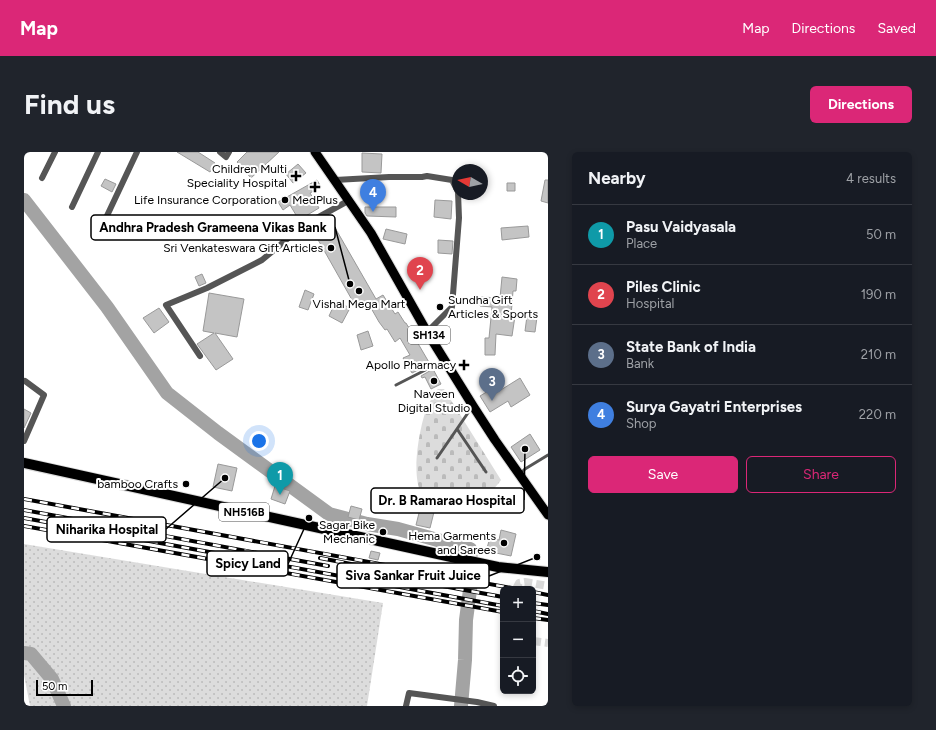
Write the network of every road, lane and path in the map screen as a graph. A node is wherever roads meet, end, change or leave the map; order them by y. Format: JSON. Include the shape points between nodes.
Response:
{"nodes":[{"id":1,"x":55,"y":152,"type":"edge"},
{"id":2,"x":98,"y":152,"type":"edge"},
{"id":3,"x":138,"y":152,"type":"edge"},
{"id":4,"x":220,"y":152,"type":"edge"},
{"id":5,"x":229,"y":152,"type":"edge"},
{"id":6,"x":315,"y":152,"type":"edge"},
{"id":7,"x":42,"y":178,"type":"dead end"},
{"id":8,"x":334,"y":180,"type":"junction"},
{"id":9,"x":348,"y":200,"type":"junction"},
{"id":10,"x":72,"y":207,"type":"dead end"},
{"id":11,"x":97,"y":237,"type":"dead end"},
{"id":12,"x":427,"y":332,"type":"junction"},
{"id":13,"x":200,"y":356,"type":"dead end"},
{"id":14,"x":444,"y":360,"type":"junction"},
{"id":15,"x":25,"y":381,"type":"dead end"},
{"id":16,"x":396,"y":385,"type":"dead end"},
{"id":17,"x":473,"y":406,"type":"junction"},
{"id":18,"x":458,"y":429,"type":"junction"},
{"id":19,"x":24,"y":441,"type":"edge"},
{"id":20,"x":548,"y":455,"type":"edge"},
{"id":21,"x":437,"y":458,"type":"dead end"},
{"id":22,"x":24,"y":463,"type":"edge"},
{"id":23,"x":486,"y":472,"type":"dead end"},
{"id":24,"x":520,"y":475,"type":"junction"},
{"id":25,"x":548,"y":515,"type":"edge"},
{"id":26,"x":548,"y":572,"type":"edge"},
{"id":27,"x":406,"y":706,"type":"edge"},
{"id":28,"x":494,"y":706,"type":"edge"}],
"edges":[{"from":1,"to":7,"type":"street"},
{"from":2,"to":10,"type":"street"},
{"from":3,"to":11,"type":"street"},
{"from":4,"to":5,"type":"street","via":[[226,157]]},
{"from":6,"to":8,"type":"main road","number":"SH134"},
{"from":8,"to":9,"type":"main road","number":"SH134"},
{"from":8,"to":12,"type":"street","via":[[428,176],[452,180],[458,192],[459,218],[452,306]]},
{"from":9,"to":12,"type":"main road","number":"SH134","via":[[371,233]]},
{"from":9,"to":13,"type":"street","via":[[304,225],[262,260],[207,288],[166,305]]},
{"from":12,"to":14,"type":"main road","number":"SH134"},
{"from":14,"to":16,"type":"lane"},
{"from":14,"to":17,"type":"main road","number":"SH134"},
{"from":15,"to":19,"type":"street","via":[[44,395]]},
{"from":17,"to":18,"type":"lane"},
{"from":17,"to":24,"type":"main road","number":"SH134"},
{"from":18,"to":21,"type":"lane"},
{"from":18,"to":23,"type":"lane"},
{"from":20,"to":24,"type":"lane"},
{"from":22,"to":26,"type":"highway","number":"NH516B","via":[[498,567]]},
{"from":24,"to":25,"type":"main road","number":"SH134"},
{"from":27,"to":28,"type":"street","via":[[408,693]]}]}
